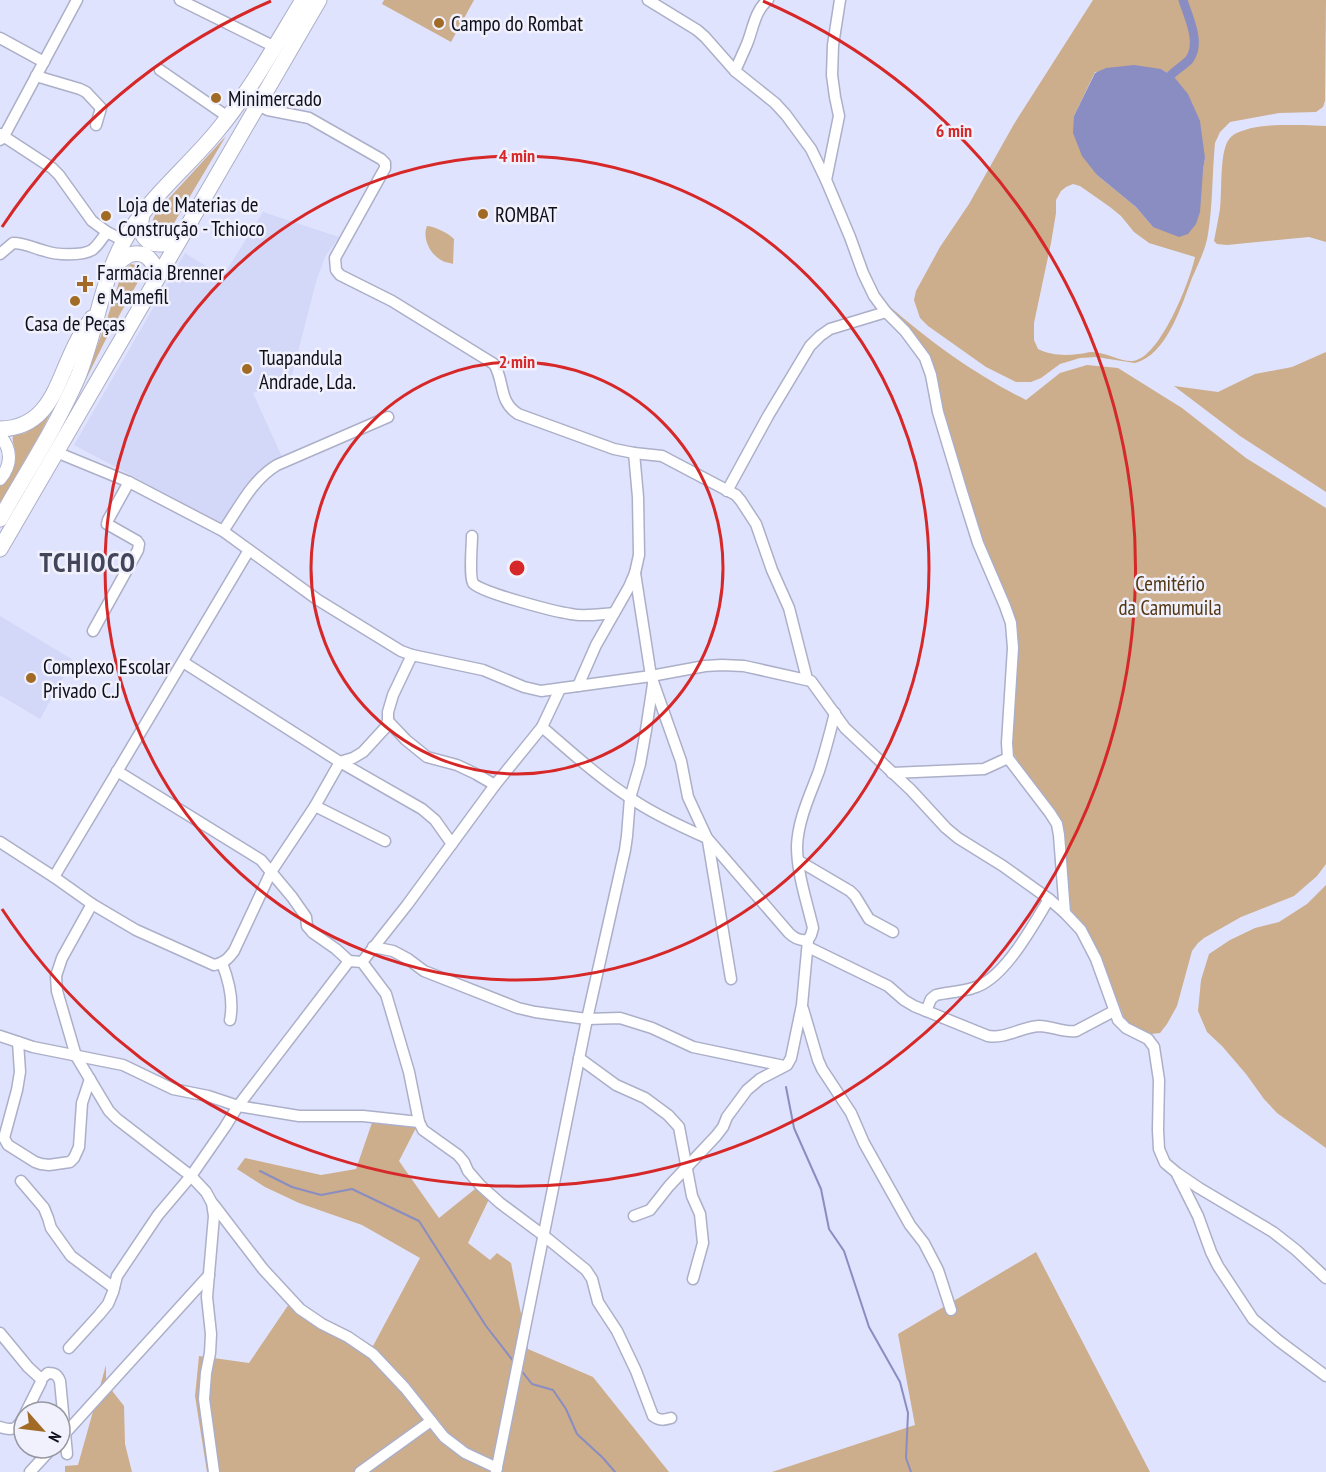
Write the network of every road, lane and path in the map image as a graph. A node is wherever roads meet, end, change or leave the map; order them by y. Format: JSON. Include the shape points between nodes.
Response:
{"nodes":[{"id":1,"x":77,"y":0,"type":"edge"},
{"id":2,"x":180,"y":0,"type":"edge"},
{"id":3,"x":303,"y":0,"type":"edge"},
{"id":4,"x":319,"y":0,"type":"edge"},
{"id":5,"x":648,"y":0,"type":"edge"},
{"id":6,"x":768,"y":0,"type":"edge"},
{"id":7,"x":840,"y":0,"type":"edge"},
{"id":8,"x":0,"y":38,"type":"edge"},
{"id":9,"x":275,"y":47,"type":"junction"},
{"id":10,"x":44,"y":62,"type":"junction"},
{"id":11,"x":160,"y":70,"type":"dead end"},
{"id":12,"x":735,"y":71,"type":"junction"},
{"id":13,"x":36,"y":76,"type":"junction"},
{"id":14,"x":257,"y":105,"type":"junction"},
{"id":15,"x":228,"y":117,"type":"junction"},
{"id":16,"x":96,"y":125,"type":"dead end"},
{"id":17,"x":1,"y":137,"type":"edge"},
{"id":18,"x":826,"y":180,"type":"junction"},
{"id":19,"x":142,"y":215,"type":"junction"},
{"id":20,"x":107,"y":232,"type":"junction"},
{"id":21,"x":180,"y":237,"type":"junction"},
{"id":22,"x":124,"y":241,"type":"junction"},
{"id":23,"x":0,"y":254,"type":"edge"},
{"id":24,"x":111,"y":268,"type":"junction"},
{"id":25,"x":155,"y":281,"type":"junction"},
{"id":26,"x":100,"y":305,"type":"junction"},
{"id":27,"x":886,"y":312,"type":"junction"},
{"id":28,"x":388,"y":417,"type":"dead end"},
{"id":29,"x":0,"y":429,"type":"edge"},
{"id":30,"x":0,"y":436,"type":"edge"},
{"id":31,"x":56,"y":452,"type":"junction"},
{"id":32,"x":634,"y":453,"type":"junction"},
{"id":33,"x":0,"y":479,"type":"edge"},
{"id":34,"x":129,"y":482,"type":"junction"},
{"id":35,"x":728,"y":491,"type":"junction"},
{"id":36,"x":0,"y":519,"type":"edge"},
{"id":37,"x":223,"y":531,"type":"junction"},
{"id":38,"x":472,"y":536,"type":"dead end"},
{"id":39,"x":0,"y":549,"type":"edge"},
{"id":40,"x":249,"y":550,"type":"junction"},
{"id":41,"x":635,"y":573,"type":"junction"},
{"id":42,"x":614,"y":614,"type":"junction"},
{"id":43,"x":93,"y":631,"type":"dead end"},
{"id":44,"x":412,"y":655,"type":"junction"},
{"id":45,"x":183,"y":662,"type":"junction"},
{"id":46,"x":807,"y":679,"type":"junction"},
{"id":47,"x":652,"y":680,"type":"junction"},
{"id":48,"x":578,"y":686,"type":"junction"},
{"id":49,"x":560,"y":689,"type":"junction"},
{"id":50,"x":835,"y":713,"type":"junction"},
{"id":51,"x":388,"y":721,"type":"junction"},
{"id":52,"x":542,"y":727,"type":"junction"},
{"id":53,"x":1008,"y":758,"type":"junction"},
{"id":54,"x":340,"y":762,"type":"junction"},
{"id":55,"x":117,"y":771,"type":"junction"},
{"id":56,"x":892,"y":773,"type":"junction"},
{"id":57,"x":495,"y":785,"type":"junction"},
{"id":58,"x":630,"y":798,"type":"junction"},
{"id":59,"x":315,"y":806,"type":"junction"},
{"id":60,"x":707,"y":838,"type":"junction"},
{"id":61,"x":385,"y":841,"type":"dead end"},
{"id":62,"x":0,"y":842,"type":"edge"},
{"id":63,"x":452,"y":844,"type":"junction"},
{"id":64,"x":799,"y":861,"type":"junction"},
{"id":65,"x":271,"y":872,"type":"junction"},
{"id":66,"x":54,"y":877,"type":"junction"},
{"id":67,"x":1049,"y":899,"type":"junction"},
{"id":68,"x":92,"y":904,"type":"junction"},
{"id":69,"x":1065,"y":913,"type":"junction"},
{"id":70,"x":893,"y":932,"type":"dead end"},
{"id":71,"x":808,"y":944,"type":"junction"},
{"id":72,"x":373,"y":947,"type":"junction"},
{"id":73,"x":349,"y":961,"type":"junction"},
{"id":74,"x":362,"y":962,"type":"junction"},
{"id":75,"x":222,"y":963,"type":"junction"},
{"id":76,"x":731,"y":979,"type":"dead end"},
{"id":77,"x":802,"y":1005,"type":"junction"},
{"id":78,"x":926,"y":1011,"type":"junction"},
{"id":79,"x":1114,"y":1011,"type":"junction"},
{"id":80,"x":587,"y":1019,"type":"junction"},
{"id":81,"x":230,"y":1020,"type":"dead end"},
{"id":82,"x":0,"y":1036,"type":"edge"},
{"id":83,"x":18,"y":1042,"type":"junction"},
{"id":84,"x":76,"y":1056,"type":"junction"},
{"id":85,"x":579,"y":1058,"type":"junction"},
{"id":86,"x":784,"y":1066,"type":"junction"},
{"id":87,"x":90,"y":1079,"type":"junction"},
{"id":88,"x":238,"y":1106,"type":"junction"},
{"id":89,"x":418,"y":1122,"type":"junction"},
{"id":90,"x":686,"y":1168,"type":"junction"},
{"id":91,"x":1177,"y":1173,"type":"junction"},
{"id":92,"x":191,"y":1176,"type":"junction"},
{"id":93,"x":21,"y":1180,"type":"dead end"},
{"id":94,"x":212,"y":1203,"type":"junction"},
{"id":95,"x":634,"y":1216,"type":"dead end"},
{"id":96,"x":543,"y":1235,"type":"junction"},
{"id":97,"x":209,"y":1275,"type":"junction"},
{"id":98,"x":1326,"y":1278,"type":"edge"},
{"id":99,"x":693,"y":1279,"type":"dead end"},
{"id":100,"x":114,"y":1288,"type":"junction"},
{"id":101,"x":951,"y":1310,"type":"dead end"},
{"id":102,"x":0,"y":1333,"type":"edge"},
{"id":103,"x":69,"y":1348,"type":"dead end"},
{"id":104,"x":1326,"y":1376,"type":"edge"},
{"id":105,"x":41,"y":1379,"type":"junction"},
{"id":106,"x":32,"y":1400,"type":"edge"},
{"id":107,"x":61,"y":1400,"type":"edge"},
{"id":108,"x":671,"y":1418,"type":"dead end"},
{"id":109,"x":431,"y":1421,"type":"junction"},
{"id":110,"x":72,"y":1426,"type":"edge"},
{"id":111,"x":41,"y":1460,"type":"edge"},
{"id":112,"x":497,"y":1470,"type":"edge"},
{"id":113,"x":30,"y":1472,"type":"edge"},
{"id":114,"x":214,"y":1472,"type":"edge"},
{"id":115,"x":360,"y":1472,"type":"edge"}],
"edges":[{"from":1,"to":10,"type":"street"},
{"from":2,"to":9,"type":"street"},
{"from":3,"to":9,"type":"main road"},
{"from":4,"to":14,"type":"main road"},
{"from":5,"to":12,"type":"street","via":[[697,30]]},
{"from":6,"to":12,"type":"street","via":[[759,10]]},
{"from":7,"to":18,"type":"street","via":[[832,75],[839,116]]},
{"from":8,"to":10,"type":"street"},
{"from":9,"to":15,"type":"main road"},
{"from":10,"to":13,"type":"street"},
{"from":11,"to":15,"type":"street"},
{"from":12,"to":18,"type":"street","via":[[786,116],[811,149]]},
{"from":13,"to":16,"type":"street","via":[[86,92],[101,108]]},
{"from":13,"to":17,"type":"street"},
{"from":14,"to":21,"type":"main road"},
{"from":14,"to":32,"type":"street","via":[[309,118],[385,162],[335,258],[340,275],[392,301],[494,363],[506,403],[518,414]]},
{"from":15,"to":19,"type":"main road"},
{"from":17,"to":20,"type":"street","via":[[52,168],[92,221]]},
{"from":18,"to":27,"type":"street","via":[[863,273]]},
{"from":19,"to":21,"type":"main road","via":[[141,231],[150,242],[165,244]]},
{"from":19,"to":22,"type":"main road"},
{"from":20,"to":22,"type":"street"},
{"from":20,"to":23,"type":"street","via":[[94,249],[86,252],[56,254],[13,243]]},
{"from":21,"to":25,"type":"main road"},
{"from":22,"to":24,"type":"main road"},
{"from":24,"to":25,"type":"main road","via":[[129,255],[142,255],[156,266]]},
{"from":24,"to":26,"type":"main road"},
{"from":25,"to":31,"type":"main road"},
{"from":26,"to":29,"type":"main road","via":[[77,341],[47,407],[21,427]]},
{"from":26,"to":36,"type":"main road","via":[[77,378]]},
{"from":27,"to":35,"type":"street","via":[[830,329],[810,346]]},
{"from":27,"to":53,"type":"street","via":[[925,358],[978,543],[1011,623]]},
{"from":28,"to":37,"type":"street","via":[[265,472]]},
{"from":30,"to":33,"type":"street","via":[[10,457]]},
{"from":31,"to":34,"type":"street"},
{"from":31,"to":39,"type":"main road"},
{"from":32,"to":35,"type":"street","via":[[662,456]]},
{"from":32,"to":41,"type":"street","via":[[639,544]]},
{"from":34,"to":37,"type":"street"},
{"from":34,"to":43,"type":"street","via":[[107,524],[137,541],[138,550]]},
{"from":35,"to":46,"type":"street","via":[[736,495],[756,524],[789,608]]},
{"from":37,"to":40,"type":"street"},
{"from":38,"to":42,"type":"street","via":[[473,583],[479,588],[573,615]]},
{"from":40,"to":44,"type":"street","via":[[318,600]]},
{"from":40,"to":45,"type":"street"},
{"from":41,"to":42,"type":"street"},
{"from":41,"to":47,"type":"street"},
{"from":42,"to":48,"type":"street"},
{"from":44,"to":49,"type":"street","via":[[483,670],[541,691]]},
{"from":44,"to":51,"type":"street","via":[[393,695]]},
{"from":45,"to":54,"type":"street"},
{"from":45,"to":55,"type":"street"},
{"from":46,"to":47,"type":"street","via":[[722,665]]},
{"from":46,"to":50,"type":"street"},
{"from":47,"to":48,"type":"street"},
{"from":47,"to":58,"type":"street","via":[[640,764]]},
{"from":47,"to":60,"type":"street","via":[[681,761],[688,798]]},
{"from":48,"to":49,"type":"street"},
{"from":49,"to":52,"type":"street"},
{"from":50,"to":56,"type":"street","via":[[845,728]]},
{"from":50,"to":64,"type":"street","via":[[803,815],[797,846]]},
{"from":51,"to":54,"type":"street","via":[[363,752]]},
{"from":51,"to":57,"type":"street","via":[[428,757]]},
{"from":52,"to":57,"type":"street"},
{"from":52,"to":58,"type":"street"},
{"from":53,"to":56,"type":"street","via":[[984,769]]},
{"from":53,"to":69,"type":"street","via":[[1057,824]]},
{"from":54,"to":59,"type":"street"},
{"from":54,"to":63,"type":"street","via":[[429,814]]},
{"from":55,"to":65,"type":"street","via":[[261,860]]},
{"from":55,"to":66,"type":"street"},
{"from":56,"to":67,"type":"street","via":[[958,838]]},
{"from":57,"to":63,"type":"street"},
{"from":58,"to":60,"type":"street"},
{"from":58,"to":80,"type":"street","via":[[625,850]]},
{"from":59,"to":61,"type":"street"},
{"from":59,"to":65,"type":"street"},
{"from":60,"to":71,"type":"street","via":[[789,933]]},
{"from":60,"to":76,"type":"street"},
{"from":62,"to":66,"type":"street"},
{"from":63,"to":72,"type":"street"},
{"from":64,"to":70,"type":"street","via":[[850,891],[869,919]]},
{"from":64,"to":71,"type":"street","via":[[813,928]]},
{"from":65,"to":73,"type":"street","via":[[306,917],[313,933]]},
{"from":65,"to":75,"type":"street","via":[[234,951]]},
{"from":66,"to":68,"type":"street"},
{"from":67,"to":69,"type":"street"},
{"from":67,"to":78,"type":"street","via":[[1001,971],[975,988],[936,995]]},
{"from":68,"to":75,"type":"street","via":[[136,930],[214,965]]},
{"from":68,"to":84,"type":"street","via":[[56,976]]},
{"from":69,"to":79,"type":"street","via":[[1081,930],[1096,959]]},
{"from":71,"to":77,"type":"street"},
{"from":71,"to":78,"type":"street"},
{"from":72,"to":74,"type":"street"},
{"from":72,"to":80,"type":"street","via":[[393,951],[424,970],[518,1008]]},
{"from":73,"to":74,"type":"street"},
{"from":73,"to":88,"type":"street"},
{"from":74,"to":89,"type":"street","via":[[389,1002]]},
{"from":75,"to":81,"type":"street","via":[[228,978]]},
{"from":77,"to":86,"type":"street","via":[[794,1050]]},
{"from":77,"to":101,"type":"street","via":[[822,1070],[851,1113],[910,1225],[924,1243]]},
{"from":78,"to":79,"type":"street","via":[[996,1038],[1042,1026],[1076,1031]]},
{"from":79,"to":91,"type":"street","via":[[1126,1028],[1148,1039],[1154,1047],[1159,1080],[1159,1149],[1165,1163]]},
{"from":80,"to":85,"type":"street"},
{"from":80,"to":86,"type":"street","via":[[620,1018],[693,1047]]},
{"from":82,"to":83,"type":"street"},
{"from":83,"to":84,"type":"street"},
{"from":83,"to":87,"type":"street","via":[[20,1072],[4,1138],[8,1145],[36,1162],[70,1162],[78,1153],[82,1103]]},
{"from":84,"to":87,"type":"street"},
{"from":84,"to":88,"type":"street","via":[[123,1065],[173,1089]]},
{"from":85,"to":90,"type":"street","via":[[668,1115],[679,1127]]},
{"from":85,"to":96,"type":"street"},
{"from":86,"to":90,"type":"street","via":[[747,1090],[716,1136]]},
{"from":87,"to":92,"type":"street","via":[[117,1119]]},
{"from":88,"to":89,"type":"street","via":[[299,1116],[363,1116]]},
{"from":88,"to":92,"type":"street"},
{"from":89,"to":96,"type":"street","via":[[458,1155],[468,1171],[500,1203]]},
{"from":90,"to":95,"type":"street","via":[[650,1210]]},
{"from":90,"to":99,"type":"street","via":[[700,1214],[703,1243]]},
{"from":91,"to":98,"type":"street","via":[[1273,1232]]},
{"from":91,"to":104,"type":"street","via":[[1218,1266],[1253,1319]]},
{"from":92,"to":94,"type":"street"},
{"from":92,"to":100,"type":"street","via":[[152,1224],[117,1276]]},
{"from":93,"to":100,"type":"street","via":[[44,1208],[51,1228],[71,1256]]},
{"from":94,"to":97,"type":"street"},
{"from":94,"to":109,"type":"street","via":[[300,1309],[373,1354]]},
{"from":96,"to":108,"type":"street","via":[[586,1270],[598,1302],[636,1371],[653,1416],[658,1420]]},
{"from":96,"to":112,"type":"street"},
{"from":97,"to":110,"type":"street"},
{"from":97,"to":114,"type":"street","via":[[211,1334],[204,1399]]},
{"from":100,"to":103,"type":"street","via":[[108,1304]]},
{"from":102,"to":105,"type":"street"},
{"from":105,"to":106,"type":"street"},
{"from":105,"to":107,"type":"street","via":[[48,1373],[57,1375]]},
{"from":109,"to":112,"type":"street","via":[[465,1453]]},
{"from":109,"to":115,"type":"street"},
{"from":111,"to":113,"type":"street"}]}
